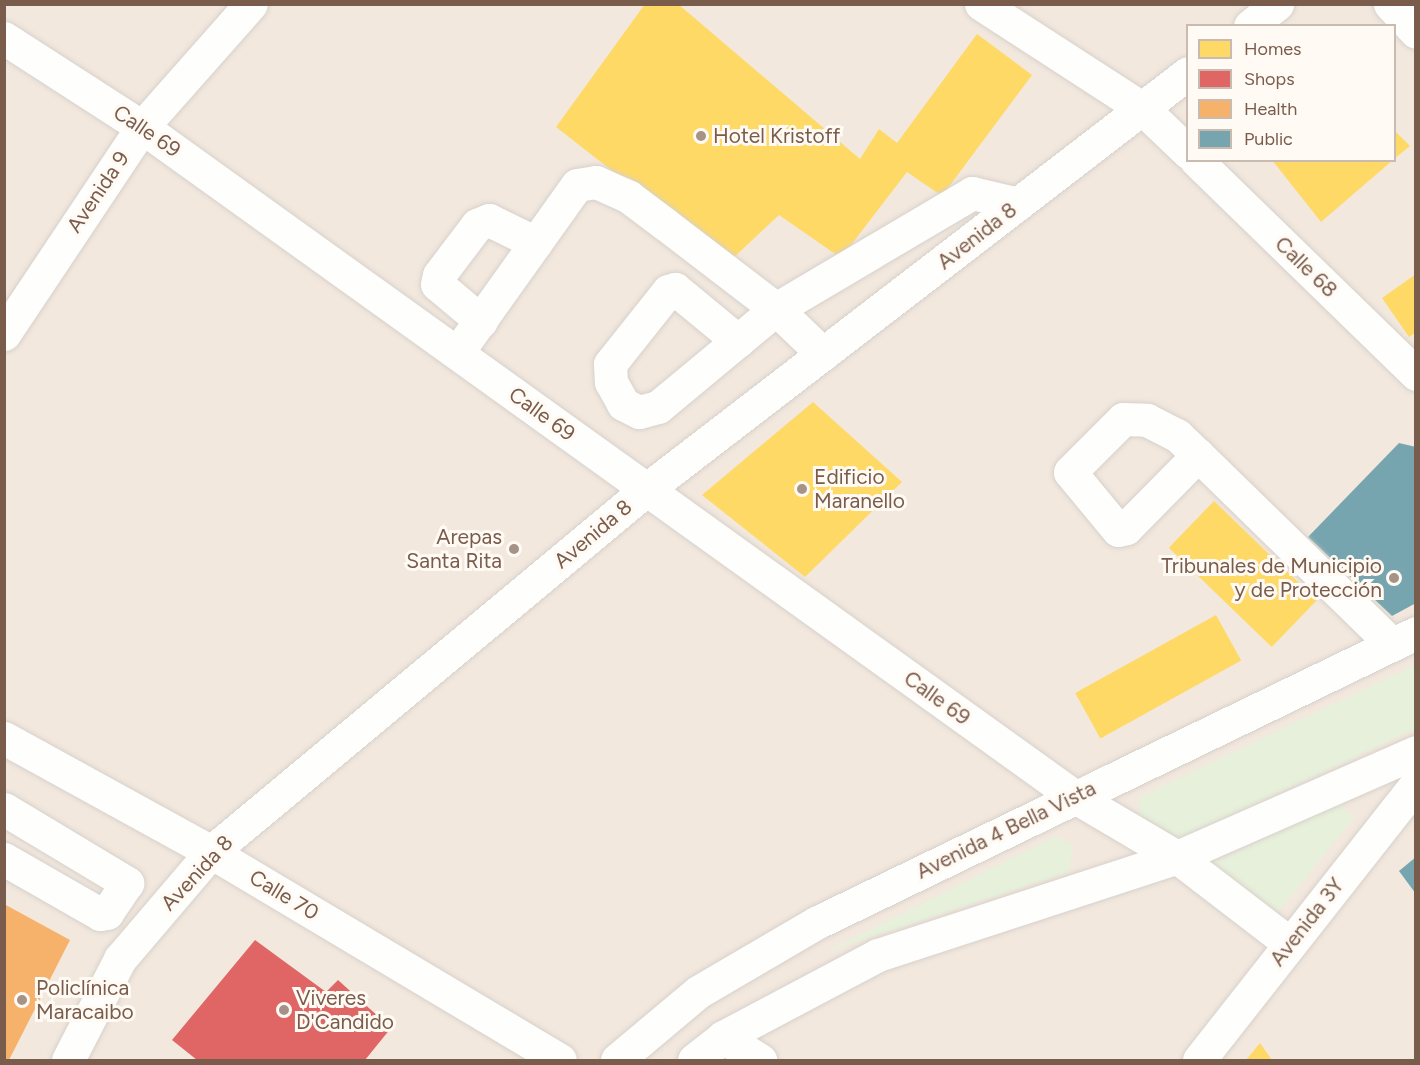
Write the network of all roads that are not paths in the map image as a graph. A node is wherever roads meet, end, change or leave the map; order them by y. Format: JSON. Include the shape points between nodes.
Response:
{"nodes":[{"id":1,"x":251,"y":4,"type":"edge"},
{"id":2,"x":981,"y":4,"type":"edge"},
{"id":3,"x":1277,"y":4,"type":"edge"},
{"id":4,"x":1390,"y":4,"type":"edge"},
{"id":5,"x":1252,"y":24,"type":"edge"},
{"id":6,"x":1416,"y":32,"type":"edge"},
{"id":7,"x":4,"y":38,"type":"edge"},
{"id":8,"x":1186,"y":75,"type":"edge"},
{"id":9,"x":1142,"y":108,"type":"junction"},
{"id":10,"x":142,"y":127,"type":"junction"},
{"id":11,"x":1186,"y":150,"type":"edge"},
{"id":12,"x":1198,"y":162,"type":"edge"},
{"id":13,"x":1018,"y":204,"type":"junction"},
{"id":14,"x":536,"y":243,"type":"junction"},
{"id":15,"x":776,"y":309,"type":"junction"},
{"id":16,"x":481,"y":321,"type":"junction"},
{"id":17,"x":6,"y":327,"type":"edge"},
{"id":18,"x":738,"y":340,"type":"dead end"},
{"id":19,"x":457,"y":353,"type":"junction"},
{"id":20,"x":823,"y":354,"type":"junction"},
{"id":21,"x":1414,"y":369,"type":"edge"},
{"id":22,"x":1198,"y":455,"type":"dead end"},
{"id":23,"x":647,"y":489,"type":"junction"},
{"id":24,"x":1404,"y":639,"type":"edge"},
{"id":25,"x":4,"y":738,"type":"edge"},
{"id":26,"x":1416,"y":752,"type":"edge"},
{"id":27,"x":1416,"y":784,"type":"edge"},
{"id":28,"x":1075,"y":797,"type":"junction"},
{"id":29,"x":4,"y":809,"type":"edge"},
{"id":30,"x":211,"y":852,"type":"junction"},
{"id":31,"x":1177,"y":857,"type":"junction"},
{"id":32,"x":4,"y":859,"type":"edge"},
{"id":33,"x":1289,"y":944,"type":"junction"},
{"id":34,"x":723,"y":1037,"type":"junction"},
{"id":35,"x":68,"y":1060,"type":"edge"},
{"id":36,"x":560,"y":1060,"type":"edge"},
{"id":37,"x":617,"y":1060,"type":"edge"},
{"id":38,"x":694,"y":1060,"type":"edge"},
{"id":39,"x":760,"y":1060,"type":"edge"},
{"id":40,"x":1199,"y":1060,"type":"edge"}],
"edges":[{"from":1,"to":10,"type":"street","name":"Avenida 9"},
{"from":2,"to":9,"type":"street"},
{"from":3,"to":5,"type":"street"},
{"from":4,"to":6,"type":"street"},
{"from":7,"to":10,"type":"street","name":"Calle 69"},
{"from":8,"to":9,"type":"street","name":"Avenida 8"},
{"from":9,"to":11,"type":"street"},
{"from":9,"to":13,"type":"street","name":"Avenida 8"},
{"from":10,"to":17,"type":"street","name":"Avenida 9"},
{"from":10,"to":19,"type":"street","name":"Calle 69"},
{"from":12,"to":21,"type":"street","name":"Calle 68"},
{"from":13,"to":15,"type":"street","via":[[972,193]]},
{"from":13,"to":20,"type":"street","name":"Avenida 8"},
{"from":14,"to":15,"type":"street","via":[[577,185],[596,182],[629,197]]},
{"from":14,"to":16,"type":"street"},
{"from":14,"to":16,"type":"street","via":[[489,220],[477,225],[439,275],[437,284]]},
{"from":15,"to":18,"type":"street"},
{"from":15,"to":20,"type":"street"},
{"from":16,"to":19,"type":"street"},
{"from":19,"to":23,"type":"street","name":"Calle 69"},
{"from":20,"to":23,"type":"street","name":"Avenida 8"},
{"from":22,"to":24,"type":"street"},
{"from":23,"to":28,"type":"street","name":"Calle 69"},
{"from":23,"to":30,"type":"street","name":"Avenida 8"},
{"from":24,"to":28,"type":"street","name":"Avenida 4 Bella Vista"},
{"from":25,"to":30,"type":"street","name":"Calle 70"},
{"from":26,"to":31,"type":"street"},
{"from":27,"to":33,"type":"street","name":"Avenida 3Y"},
{"from":28,"to":31,"type":"street","name":"Calle 69"},
{"from":28,"to":37,"type":"street","name":"Avenida 4 Bella Vista","via":[[818,922],[698,992]]},
{"from":29,"to":32,"type":"street","via":[[127,883],[107,913],[100,914]]},
{"from":30,"to":35,"type":"street","name":"Avenida 8","via":[[120,959]]},
{"from":30,"to":36,"type":"street","name":"Calle 70"},
{"from":31,"to":33,"type":"street","name":"Calle 69"},
{"from":31,"to":34,"type":"street","via":[[878,955]]},
{"from":33,"to":40,"type":"street","name":"Avenida 3Y"},
{"from":34,"to":38,"type":"street"},
{"from":34,"to":39,"type":"street"}]}
